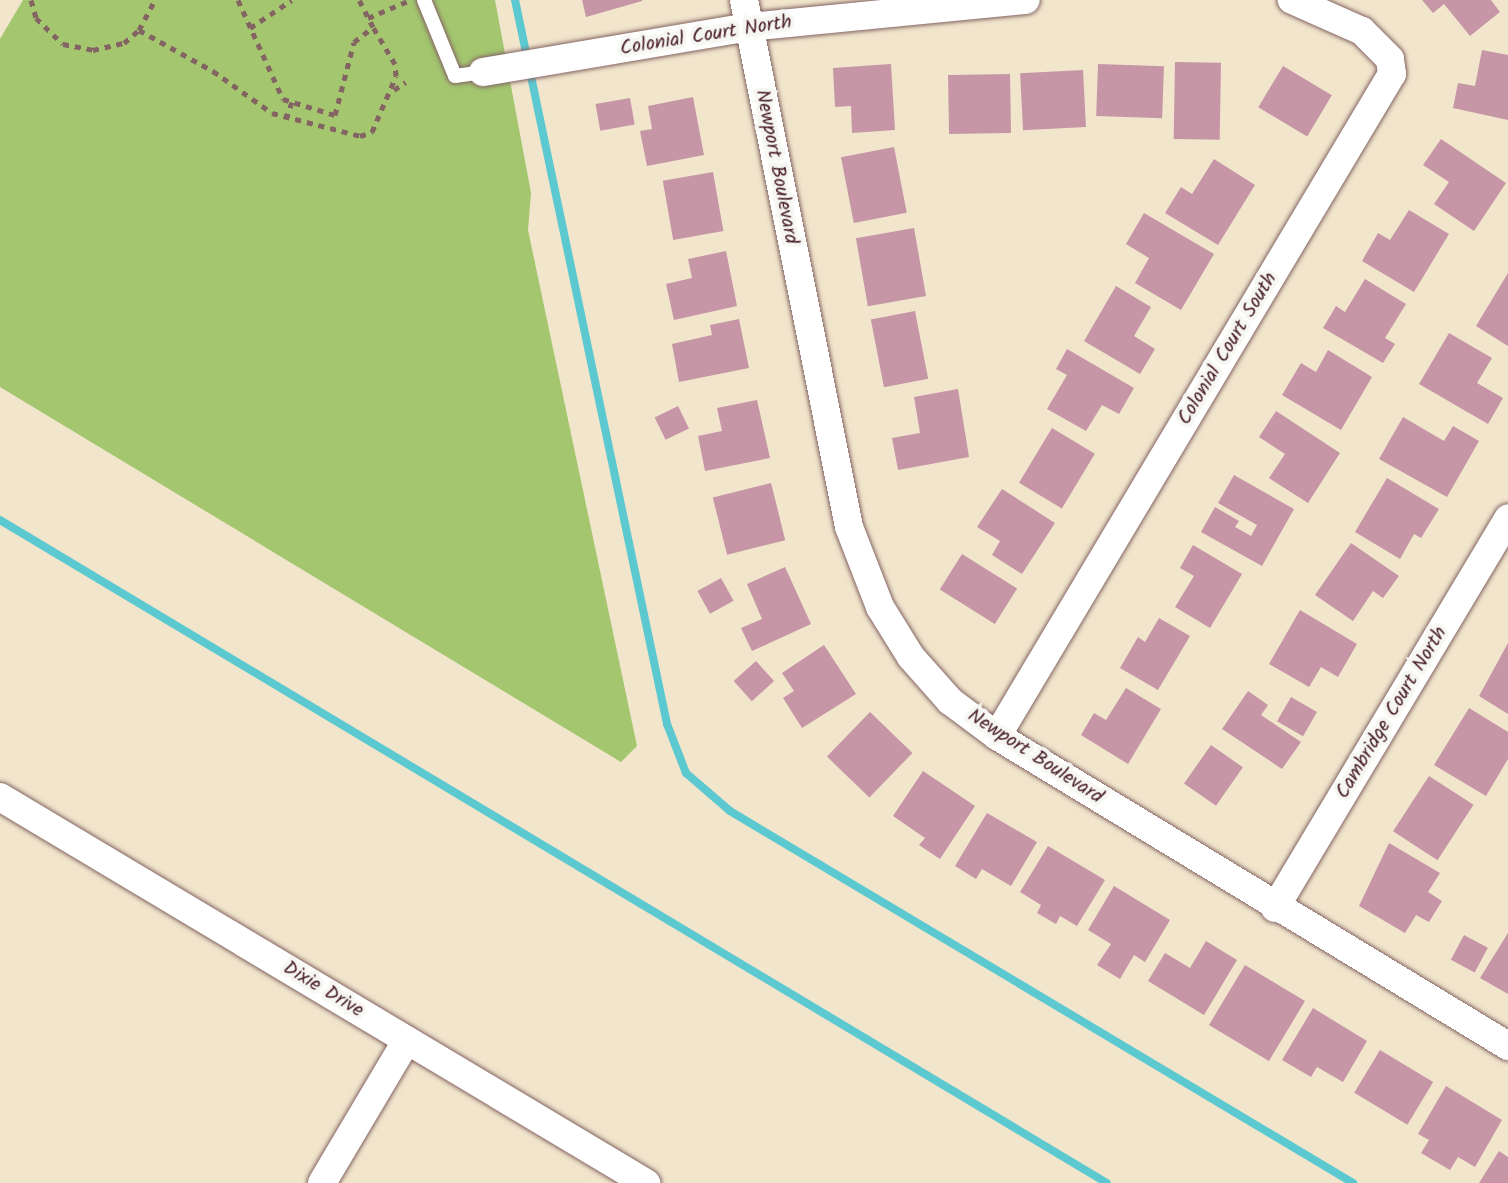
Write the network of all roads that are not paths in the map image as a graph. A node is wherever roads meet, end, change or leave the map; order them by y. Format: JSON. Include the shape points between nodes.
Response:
{"nodes":[{"id":1,"x":424,"y":0,"type":"edge"},
{"id":2,"x":1026,"y":0,"type":"edge"},
{"id":3,"x":1292,"y":0,"type":"edge"},
{"id":4,"x":746,"y":13,"type":"edge"},
{"id":5,"x":495,"y":70,"type":"joint"},
{"id":6,"x":1508,"y":518,"type":"edge"},
{"id":7,"x":997,"y":736,"type":"junction"},
{"id":8,"x":0,"y":797,"type":"edge"},
{"id":9,"x":1275,"y":908,"type":"junction"},
{"id":10,"x":407,"y":1040,"type":"junction"},
{"id":11,"x":1508,"y":1046,"type":"edge"},
{"id":12,"x":322,"y":1183,"type":"edge"},
{"id":13,"x":646,"y":1183,"type":"edge"}],
"edges":[{"from":1,"to":5,"type":"lane","via":[[455,76]]},
{"from":2,"to":4,"type":"street","name":"Colonial Court North"},
{"from":3,"to":7,"type":"street","name":"Colonial Court South","via":[[1362,31],[1390,59],[1392,74]]},
{"from":4,"to":5,"type":"street","name":"Colonial Court North","via":[[567,59]]},
{"from":4,"to":7,"type":"street","name":"Newport Boulevard","via":[[849,527],[880,607],[911,657],[950,701]]},
{"from":6,"to":9,"type":"street","name":"Cambridge Court North"},
{"from":7,"to":9,"type":"street","name":"Newport Boulevard"},
{"from":8,"to":10,"type":"street","name":"Dixie Drive"},
{"from":9,"to":11,"type":"street","name":"Newport Boulevard"},
{"from":10,"to":12,"type":"street"},
{"from":10,"to":13,"type":"street","name":"Dixie Drive"}]}
